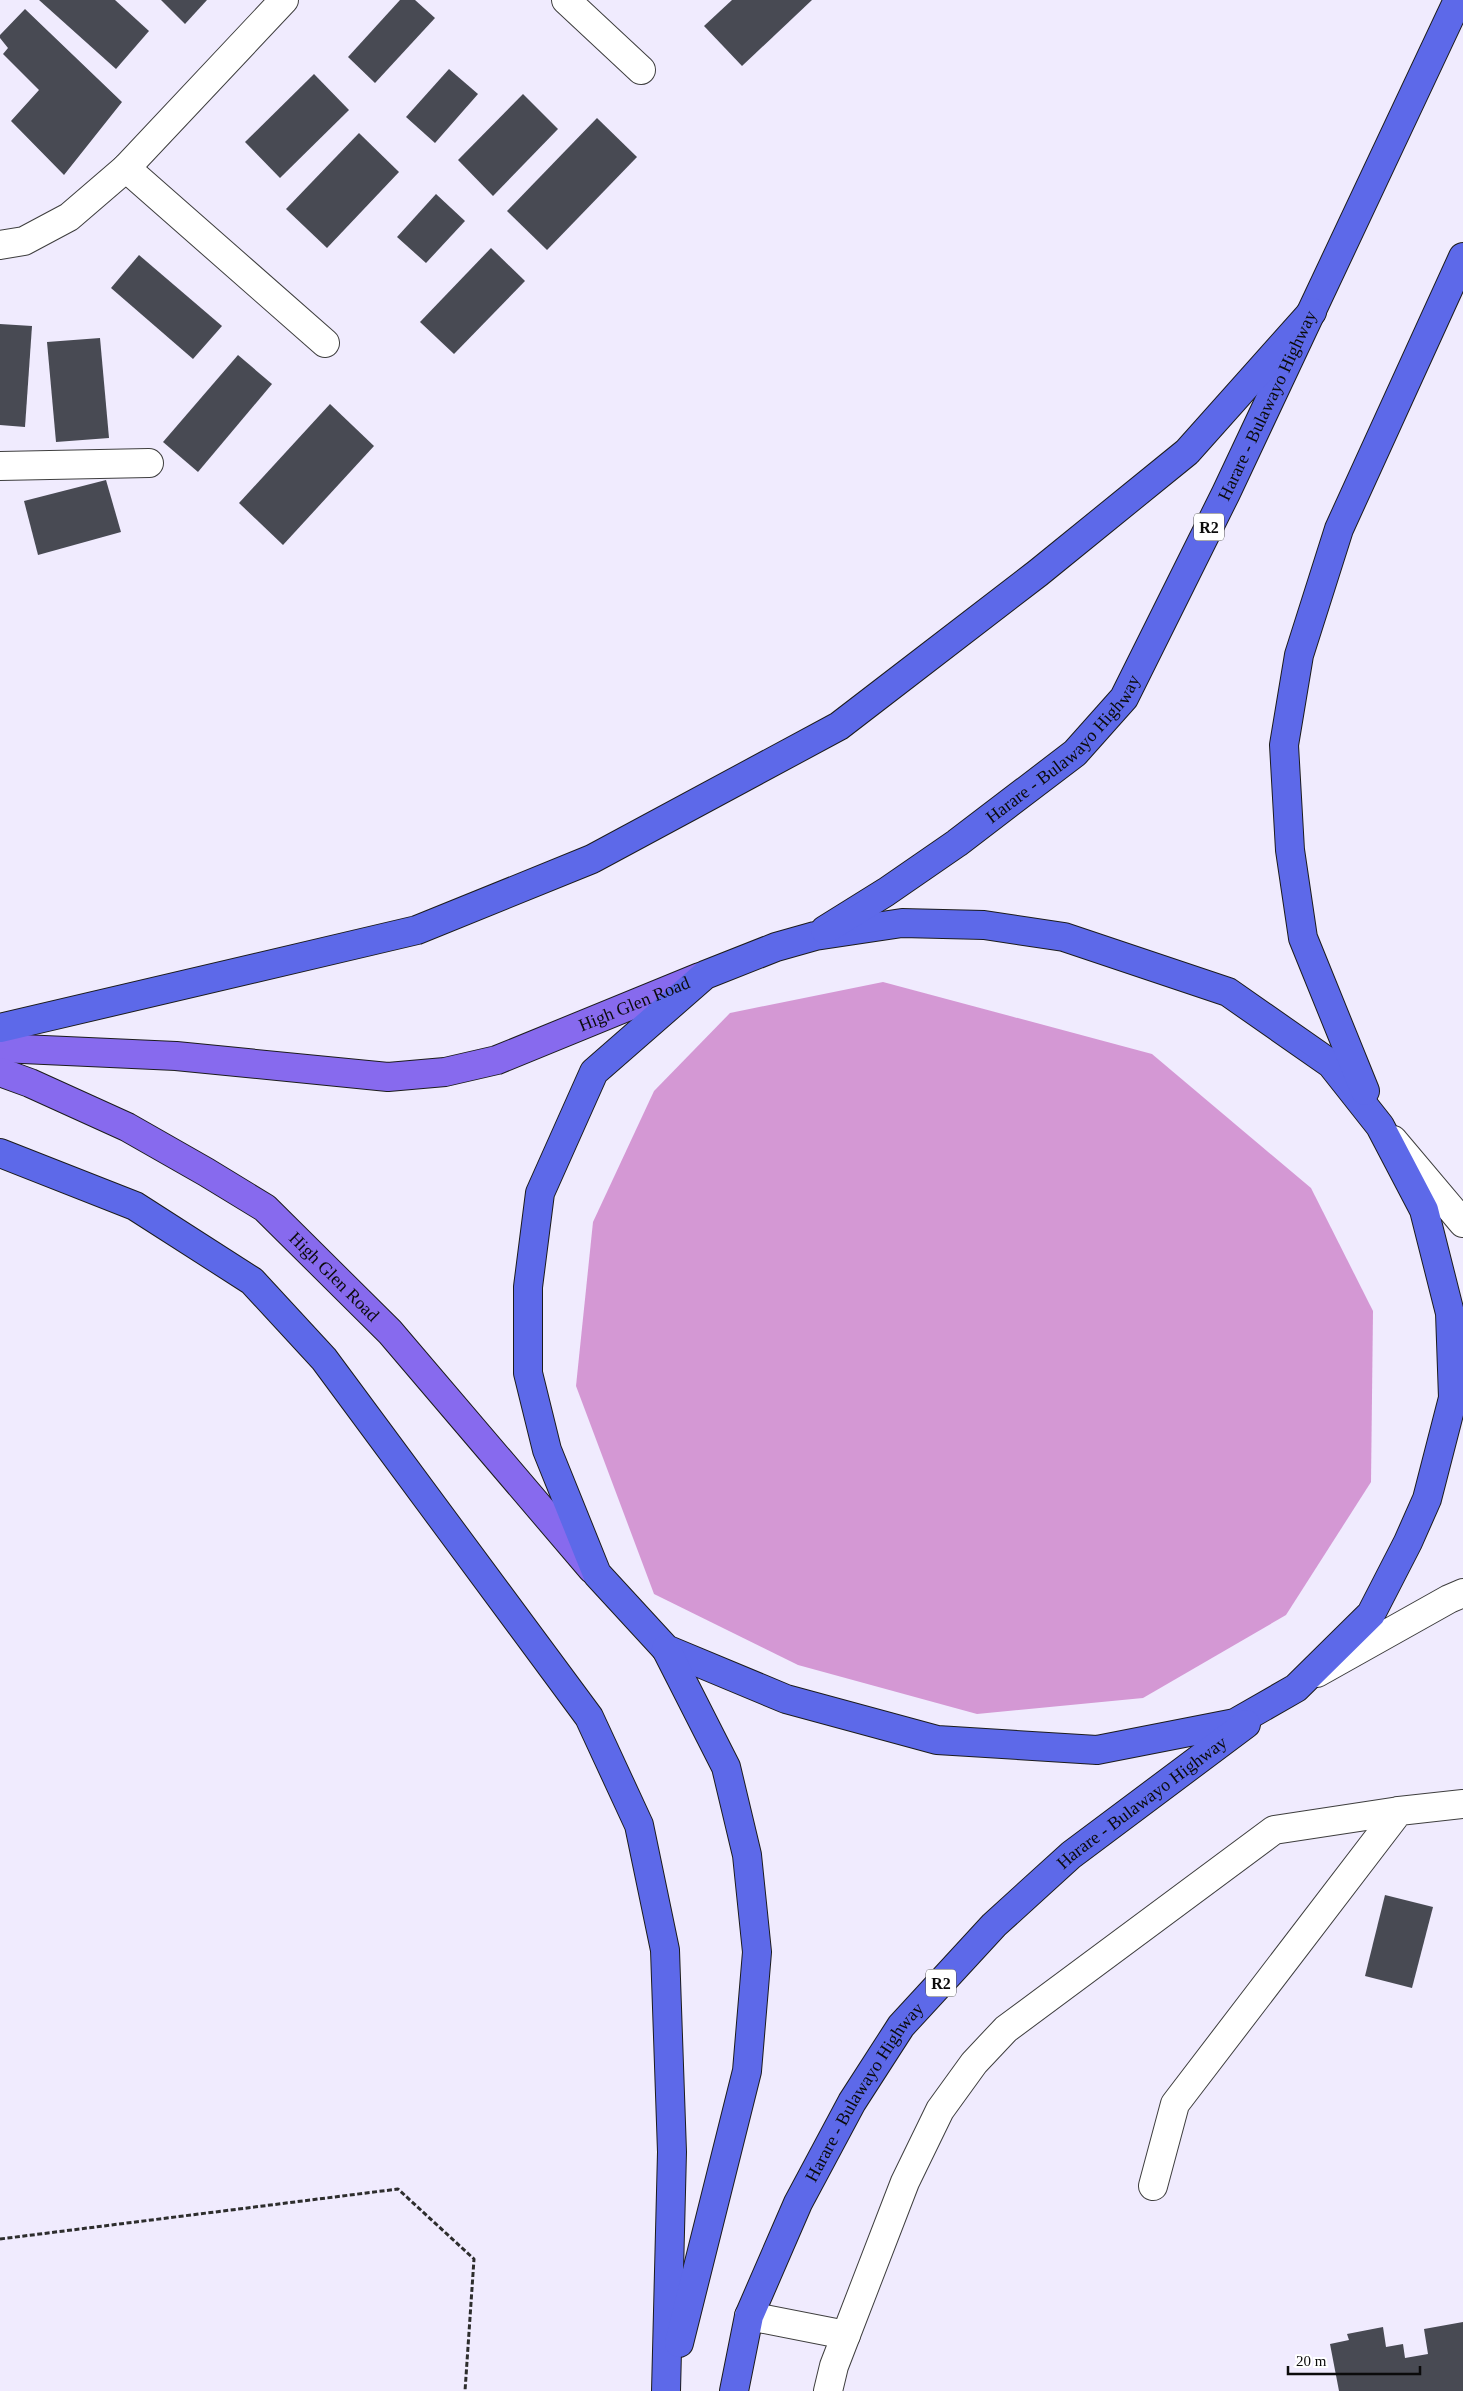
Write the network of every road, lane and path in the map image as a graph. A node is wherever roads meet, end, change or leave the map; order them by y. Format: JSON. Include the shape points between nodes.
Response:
{"nodes":[{"id":1,"x":284,"y":0,"type":"edge"},
{"id":2,"x":566,"y":0,"type":"edge"},
{"id":3,"x":1458,"y":0,"type":"edge"},
{"id":4,"x":641,"y":70,"type":"dead end"},
{"id":5,"x":126,"y":168,"type":"junction"},
{"id":6,"x":0,"y":245,"type":"edge"},
{"id":7,"x":1463,"y":257,"type":"edge"},
{"id":8,"x":1312,"y":312,"type":"junction"},
{"id":9,"x":325,"y":343,"type":"dead end"},
{"id":10,"x":149,"y":463,"type":"dead end"},
{"id":11,"x":0,"y":466,"type":"edge"},
{"id":12,"x":815,"y":936,"type":"junction"},
{"id":13,"x":705,"y":975,"type":"junction"},
{"id":14,"x":0,"y":1028,"type":"edge"},
{"id":15,"x":0,"y":1048,"type":"edge"},
{"id":16,"x":0,"y":1072,"type":"edge"},
{"id":17,"x":1380,"y":1126,"type":"junction"},
{"id":18,"x":0,"y":1153,"type":"edge"},
{"id":19,"x":1463,"y":1223,"type":"edge"},
{"id":20,"x":597,"y":1574,"type":"junction"},
{"id":21,"x":1463,"y":1593,"type":"edge"},
{"id":22,"x":666,"y":1649,"type":"junction"},
{"id":23,"x":1300,"y":1684,"type":"junction"},
{"id":24,"x":1463,"y":1804,"type":"edge"},
{"id":25,"x":1399,"y":1811,"type":"junction"},
{"id":26,"x":1153,"y":2186,"type":"dead end"},
{"id":27,"x":0,"y":2239,"type":"edge"},
{"id":28,"x":749,"y":2316,"type":"junction"},
{"id":29,"x":846,"y":2335,"type":"junction"},
{"id":30,"x":465,"y":2391,"type":"edge"},
{"id":31,"x":668,"y":2391,"type":"edge"},
{"id":32,"x":734,"y":2391,"type":"edge"},
{"id":33,"x":828,"y":2391,"type":"edge"}],
"edges":[{"from":1,"to":5,"type":"street"},
{"from":2,"to":4,"type":"street"},
{"from":3,"to":8,"type":"highway","name":"Harare - Bulawayo Highway","number":"R2"},
{"from":5,"to":6,"type":"street","via":[[70,217],[24,241]]},
{"from":5,"to":9,"type":"street"},
{"from":7,"to":17,"type":"highway","name":"Harare - Bulawayo Highway","number":"R2","via":[[1339,528],[1299,656],[1284,744],[1290,850],[1303,938]]},
{"from":8,"to":12,"type":"highway","name":"Harare - Bulawayo Highway","number":"R2","via":[[1124,698],[1076,753],[941,854]]},
{"from":8,"to":14,"type":"highway","via":[[1186,452],[1038,573],[839,726],[592,859],[417,930]]},
{"from":10,"to":11,"type":"street"},
{"from":12,"to":13,"type":"highway","name":"Harare - Bulawayo Highway","number":"R2","via":[[776,947]]},
{"from":12,"to":17,"type":"highway","name":"Harare - Bulawayo Highway","number":"R2","via":[[902,922],[984,925],[1064,937],[1228,992],[1331,1064]]},
{"from":13,"to":15,"type":"main road","name":"High Glen Road","via":[[497,1060],[445,1072],[388,1077],[176,1056]]},
{"from":13,"to":20,"type":"highway","name":"Harare - Bulawayo Highway","number":"R2","via":[[594,1072],[540,1193],[528,1287],[528,1372],[547,1450]]},
{"from":16,"to":20,"type":"main road","name":"High Glen Road","via":[[127,1127],[265,1208],[390,1332]]},
{"from":17,"to":19,"type":"street"},
{"from":17,"to":23,"type":"highway","name":"Harare - Bulawayo Highway","number":"R2","via":[[1424,1210],[1450,1313],[1452,1398],[1427,1498],[1371,1614]]},
{"from":18,"to":31,"type":"highway","via":[[135,1206],[252,1281],[324,1359],[589,1717],[639,1825],[665,1950],[672,2152]]},
{"from":20,"to":22,"type":"highway","name":"Harare - Bulawayo Highway","number":"R2"},
{"from":21,"to":23,"type":"street"},
{"from":22,"to":23,"type":"highway","name":"Harare - Bulawayo Highway","number":"R2","via":[[786,1699],[937,1740],[1078,1749],[1097,1750],[1235,1723]]},
{"from":22,"to":31,"type":"highway","name":"Harare - Bulawayo Highway","number":"R2","via":[[726,1767],[747,1855],[757,1952],[747,2071]]},
{"from":23,"to":28,"type":"highway","name":"Harare - Bulawayo Highway","number":"R2","via":[[1071,1855],[994,1925],[901,2026],[852,2102],[798,2203]]},
{"from":24,"to":25,"type":"street"},
{"from":25,"to":26,"type":"street","via":[[1175,2104]]},
{"from":25,"to":29,"type":"street","via":[[1274,1830],[1006,2029],[974,2063],[940,2110],[905,2182]]},
{"from":27,"to":30,"type":"path","via":[[398,2189],[474,2259]]},
{"from":28,"to":29,"type":"street"},
{"from":28,"to":32,"type":"highway","name":"Harare - Bulawayo Highway","number":"R2"},
{"from":29,"to":33,"type":"street"}]}
